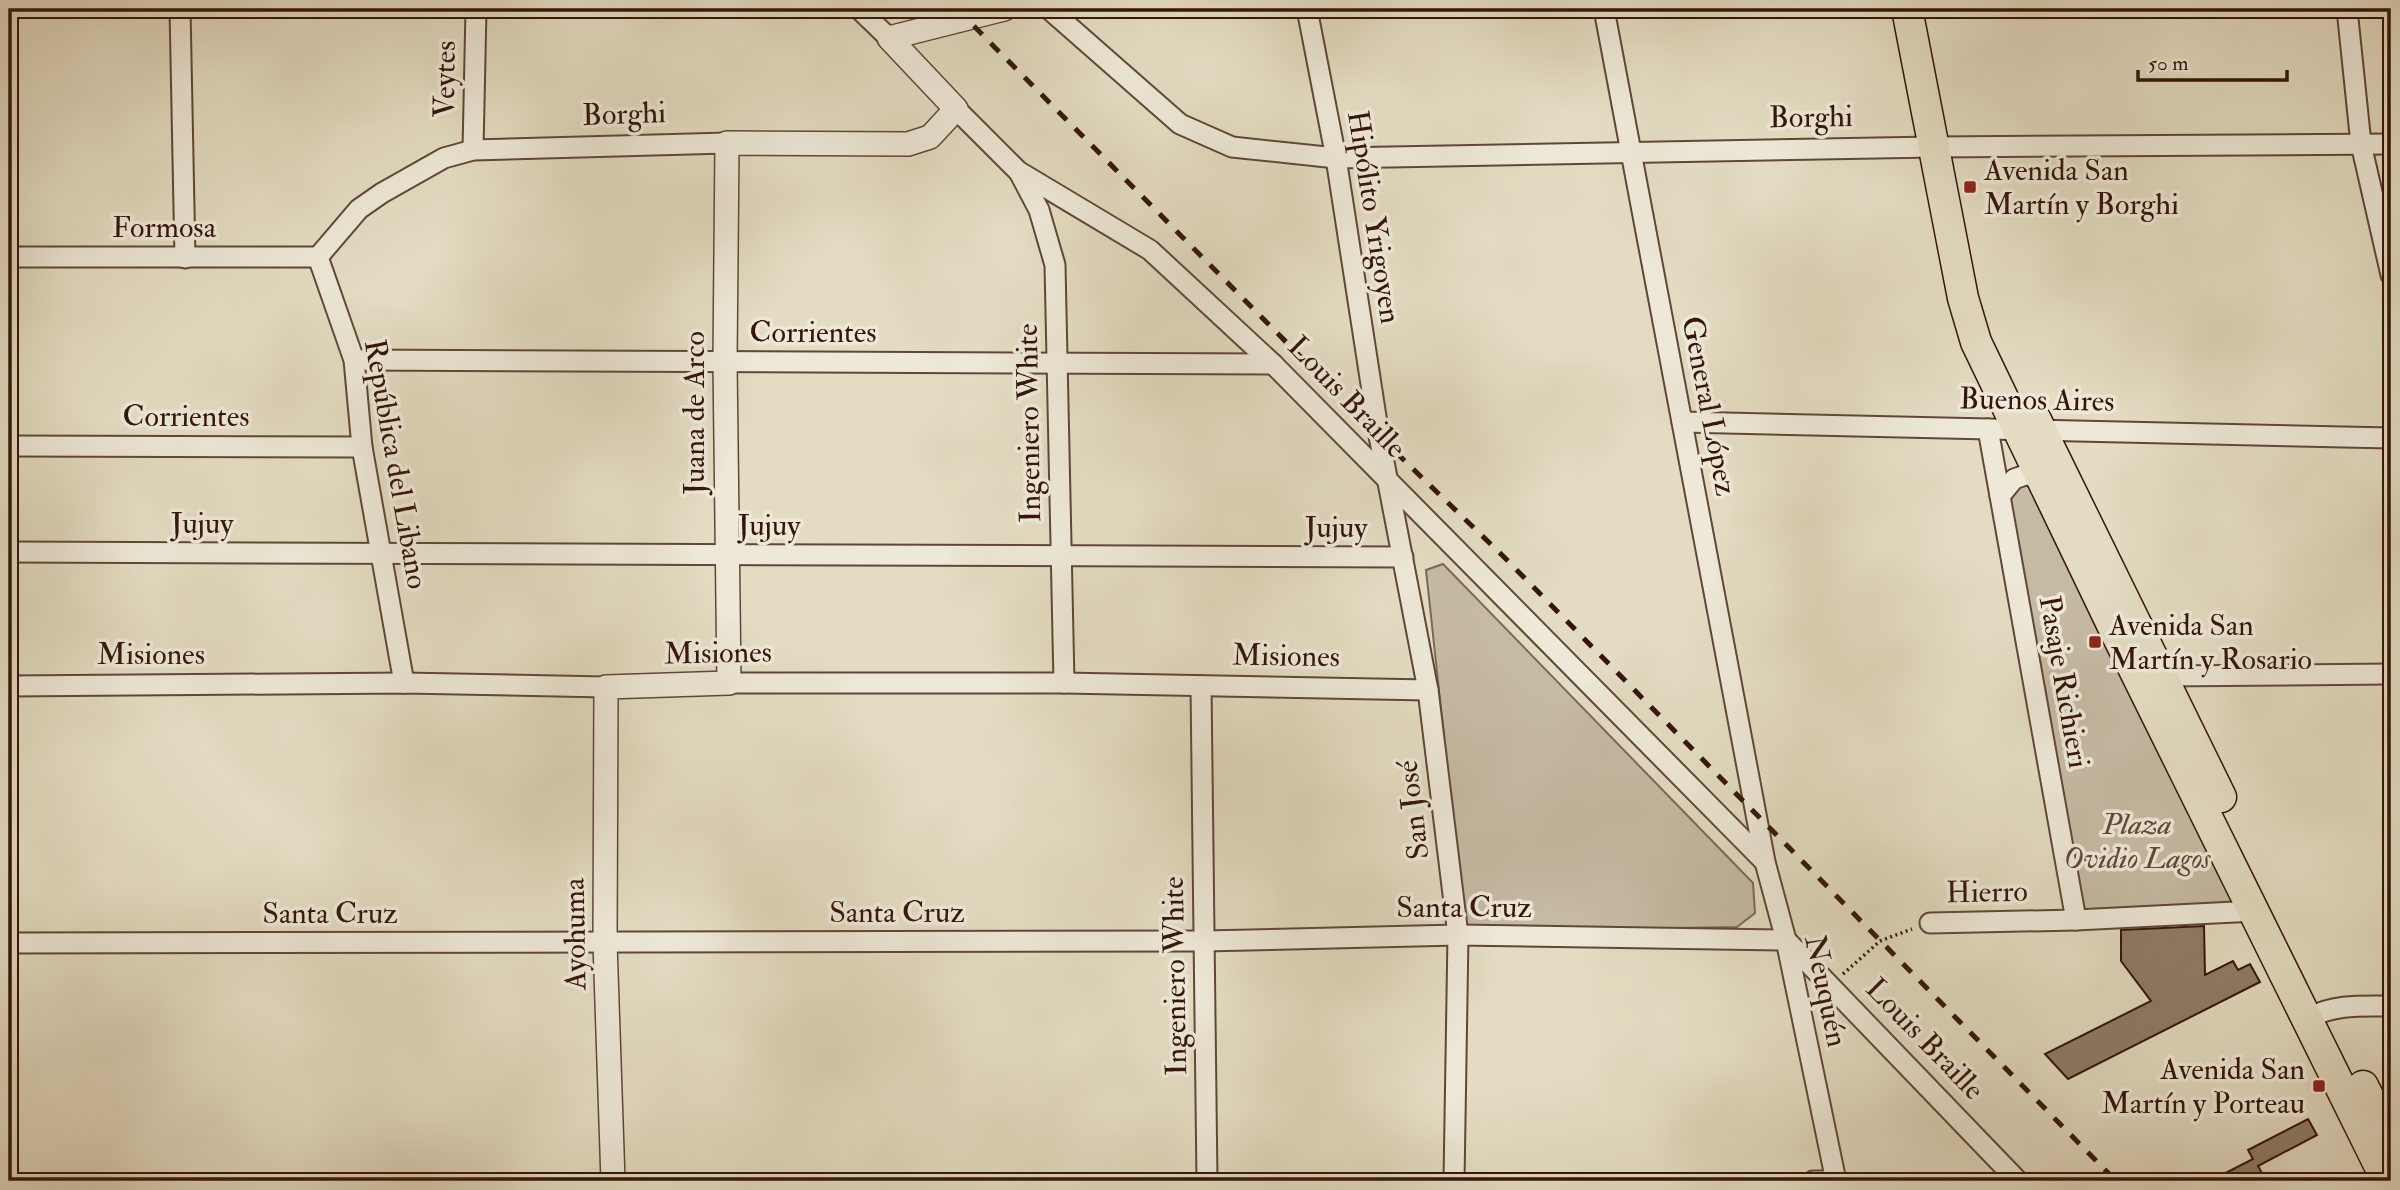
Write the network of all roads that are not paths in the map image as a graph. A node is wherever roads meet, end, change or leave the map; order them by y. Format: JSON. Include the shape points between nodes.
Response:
{"nodes":[{"id":1,"x":180,"y":9,"type":"edge"},
{"id":2,"x":476,"y":9,"type":"edge"},
{"id":3,"x":859,"y":9,"type":"edge"},
{"id":4,"x":1004,"y":9,"type":"edge"},
{"id":5,"x":1049,"y":9,"type":"edge"},
{"id":6,"x":1307,"y":9,"type":"edge"},
{"id":7,"x":1604,"y":9,"type":"edge"},
{"id":8,"x":1907,"y":9,"type":"edge"},
{"id":9,"x":1927,"y":9,"type":"edge"},
{"id":10,"x":2347,"y":9,"type":"edge"},
{"id":11,"x":889,"y":38,"type":"junction"},
{"id":12,"x":956,"y":109,"type":"junction"},
{"id":13,"x":727,"y":143,"type":"junction"},
{"id":14,"x":2361,"y":144,"type":"junction"},
{"id":15,"x":2391,"y":144,"type":"edge"},
{"id":16,"x":1944,"y":147,"type":"junction"},
{"id":17,"x":473,"y":150,"type":"junction"},
{"id":18,"x":1631,"y":151,"type":"junction"},
{"id":19,"x":1336,"y":158,"type":"junction"},
{"id":20,"x":1018,"y":171,"type":"junction"},
{"id":21,"x":9,"y":257,"type":"edge"},
{"id":22,"x":318,"y":257,"type":"junction"},
{"id":23,"x":185,"y":258,"type":"junction"},
{"id":24,"x":2391,"y":275,"type":"edge"},
{"id":25,"x":354,"y":360,"type":"junction"},
{"id":26,"x":724,"y":362,"type":"junction"},
{"id":27,"x":1058,"y":363,"type":"junction"},
{"id":28,"x":1273,"y":364,"type":"junction"},
{"id":29,"x":1682,"y":422,"type":"junction"},
{"id":30,"x":1987,"y":429,"type":"junction"},
{"id":31,"x":2029,"y":430,"type":"junction"},
{"id":32,"x":1378,"y":436,"type":"joint"},
{"id":33,"x":2391,"y":438,"type":"edge"},
{"id":34,"x":9,"y":446,"type":"edge"},
{"id":35,"x":362,"y":447,"type":"junction"},
{"id":36,"x":1388,"y":483,"type":"junction"},
{"id":37,"x":2042,"y":483,"type":"junction"},
{"id":38,"x":2000,"y":496,"type":"junction"},
{"id":39,"x":9,"y":552,"type":"edge"},
{"id":40,"x":380,"y":553,"type":"junction"},
{"id":41,"x":726,"y":554,"type":"junction"},
{"id":42,"x":1060,"y":555,"type":"junction"},
{"id":43,"x":1403,"y":556,"type":"junction"},
{"id":44,"x":2391,"y":674,"type":"edge"},
{"id":45,"x":2151,"y":681,"type":"junction"},
{"id":46,"x":1064,"y":682,"type":"junction"},
{"id":47,"x":404,"y":683,"type":"junction"},
{"id":48,"x":729,"y":684,"type":"junction"},
{"id":49,"x":9,"y":686,"type":"edge"},
{"id":50,"x":1201,"y":686,"type":"junction"},
{"id":51,"x":606,"y":687,"type":"junction"},
{"id":52,"x":1429,"y":690,"type":"junction"},
{"id":53,"x":1756,"y":814,"type":"joint"},
{"id":54,"x":1765,"y":862,"type":"junction"},
{"id":55,"x":2255,"y":911,"type":"junction"},
{"id":56,"x":2076,"y":920,"type":"junction"},
{"id":57,"x":1930,"y":923,"type":"road end"},
{"id":58,"x":1458,"y":935,"type":"junction"},
{"id":59,"x":1786,"y":940,"type":"junction"},
{"id":60,"x":1205,"y":941,"type":"junction"},
{"id":61,"x":9,"y":943,"type":"edge"},
{"id":62,"x":605,"y":943,"type":"junction"},
{"id":63,"x":2391,"y":1006,"type":"edge"},
{"id":64,"x":2316,"y":1014,"type":"junction"},
{"id":65,"x":2391,"y":1142,"type":"edge"},
{"id":66,"x":613,"y":1181,"type":"edge"},
{"id":67,"x":1207,"y":1181,"type":"edge"},
{"id":68,"x":1454,"y":1181,"type":"edge"},
{"id":69,"x":1813,"y":1181,"type":"edge"},
{"id":70,"x":1836,"y":1181,"type":"edge"},
{"id":71,"x":2018,"y":1181,"type":"edge"},
{"id":72,"x":2387,"y":1181,"type":"edge"}],
"edges":[{"from":1,"to":23,"type":"street"},
{"from":2,"to":17,"type":"street","name":"Veytes"},
{"from":3,"to":11,"type":"street","name":"Louis Braille"},
{"from":4,"to":11,"type":"street"},
{"from":5,"to":19,"type":"street","name":"Borghi","via":[[1180,124],[1232,146]]},
{"from":6,"to":19,"type":"street","name":"Hipólito Yrigoyen"},
{"from":7,"to":18,"type":"street","name":"General López"},
{"from":8,"to":16,"type":"main road"},
{"from":9,"to":16,"type":"main road"},
{"from":10,"to":14,"type":"street"},
{"from":11,"to":12,"type":"street","name":"Louis Braille"},
{"from":12,"to":13,"type":"street","name":"Borghi","via":[[930,137],[908,144]]},
{"from":12,"to":20,"type":"street","name":"Louis Braille"},
{"from":13,"to":17,"type":"street","name":"Borghi"},
{"from":13,"to":26,"type":"street","name":"Juana de Arco"},
{"from":14,"to":15,"type":"street","name":"Borghi"},
{"from":14,"to":16,"type":"street","name":"Borghi"},
{"from":14,"to":24,"type":"street"},
{"from":16,"to":18,"type":"street","name":"Borghi"},
{"from":16,"to":31,"type":"main road","via":[[1987,315]]},
{"from":17,"to":22,"type":"street","name":"Borghi","via":[[444,158],[359,209]]},
{"from":18,"to":19,"type":"street","name":"Borghi"},
{"from":18,"to":29,"type":"street","name":"General López"},
{"from":19,"to":32,"type":"street","name":"Hipólito Yrigoyen"},
{"from":20,"to":27,"type":"street","name":"Ingeniero White","via":[[1039,210],[1055,265]]},
{"from":20,"to":28,"type":"street","name":"Louis Braille","via":[[1150,250]]},
{"from":21,"to":23,"type":"street","name":"Formosa"},
{"from":22,"to":23,"type":"street","name":"Formosa"},
{"from":22,"to":25,"type":"street","name":"República del Libano"},
{"from":25,"to":26,"type":"street","name":"Corrientes"},
{"from":25,"to":35,"type":"street","name":"República del Libano"},
{"from":26,"to":27,"type":"street","name":"Corrientes"},
{"from":26,"to":41,"type":"street","name":"Juana de Arco"},
{"from":27,"to":28,"type":"street","name":"Corrientes"},
{"from":27,"to":42,"type":"street","name":"Ingeniero White"},
{"from":28,"to":36,"type":"street","name":"Louis Braille"},
{"from":29,"to":30,"type":"street","name":"Buenos Aires"},
{"from":29,"to":53,"type":"street","name":"General López"},
{"from":30,"to":31,"type":"street","name":"Buenos Aires"},
{"from":30,"to":38,"type":"street","name":"Pasaje Richieri"},
{"from":31,"to":33,"type":"street","name":"Buenos Aires"},
{"from":31,"to":37,"type":"main road"},
{"from":31,"to":45,"type":"main road"},
{"from":32,"to":36,"type":"street","name":"San José"},
{"from":34,"to":35,"type":"street","name":"Corrientes"},
{"from":35,"to":40,"type":"street","name":"República del Libano"},
{"from":36,"to":43,"type":"street","name":"San José"},
{"from":36,"to":54,"type":"street","name":"Louis Braille"},
{"from":37,"to":38,"type":"street","via":[[2028,474],[2014,479]]},
{"from":37,"to":45,"type":"main road"},
{"from":38,"to":56,"type":"street","name":"Pasaje Richieri"},
{"from":39,"to":40,"type":"street","name":"Jujuy"},
{"from":40,"to":41,"type":"street","name":"Jujuy"},
{"from":40,"to":47,"type":"street","name":"República del Libano"},
{"from":41,"to":42,"type":"street","name":"Jujuy"},
{"from":41,"to":48,"type":"street","name":"Juana de Arco"},
{"from":42,"to":43,"type":"street","name":"Jujuy"},
{"from":42,"to":46,"type":"street","name":"Ingeniero White"},
{"from":43,"to":52,"type":"street","name":"San José"},
{"from":44,"to":45,"type":"street"},
{"from":45,"to":55,"type":"main road"},
{"from":45,"to":64,"type":"main road"},
{"from":46,"to":48,"type":"street","name":"Misiones"},
{"from":46,"to":50,"type":"street","name":"Misiones"},
{"from":47,"to":49,"type":"street","name":"Misiones"},
{"from":47,"to":51,"type":"street","name":"Misiones"},
{"from":48,"to":51,"type":"street","name":"Misiones"},
{"from":50,"to":52,"type":"street","name":"Misiones"},
{"from":50,"to":60,"type":"street","name":"Ingeniero White"},
{"from":51,"to":62,"type":"street","name":"Ayohuma"},
{"from":52,"to":58,"type":"street","name":"San José"},
{"from":53,"to":54,"type":"street","name":"Neuquén"},
{"from":54,"to":59,"type":"street","name":"Neuquén"},
{"from":55,"to":56,"type":"street","name":"Hierro"},
{"from":55,"to":64,"type":"main road"},
{"from":56,"to":57,"type":"street","name":"Hierro"},
{"from":58,"to":59,"type":"street","name":"Santa Cruz"},
{"from":58,"to":60,"type":"street","name":"Santa Cruz"},
{"from":58,"to":68,"type":"street","name":"San José"},
{"from":59,"to":70,"type":"street","name":"Neuquén"},
{"from":59,"to":71,"type":"street","name":"Louis Braille"},
{"from":60,"to":62,"type":"street","name":"Santa Cruz"},
{"from":60,"to":67,"type":"street","name":"Ingeniero White"},
{"from":61,"to":62,"type":"street","name":"Santa Cruz"},
{"from":62,"to":66,"type":"street","name":"Ayohuma"},
{"from":63,"to":64,"type":"street","via":[[2351,1005]]},
{"from":64,"to":65,"type":"main road"},
{"from":64,"to":72,"type":"main road"},
{"from":69,"to":70,"type":"street"}]}
